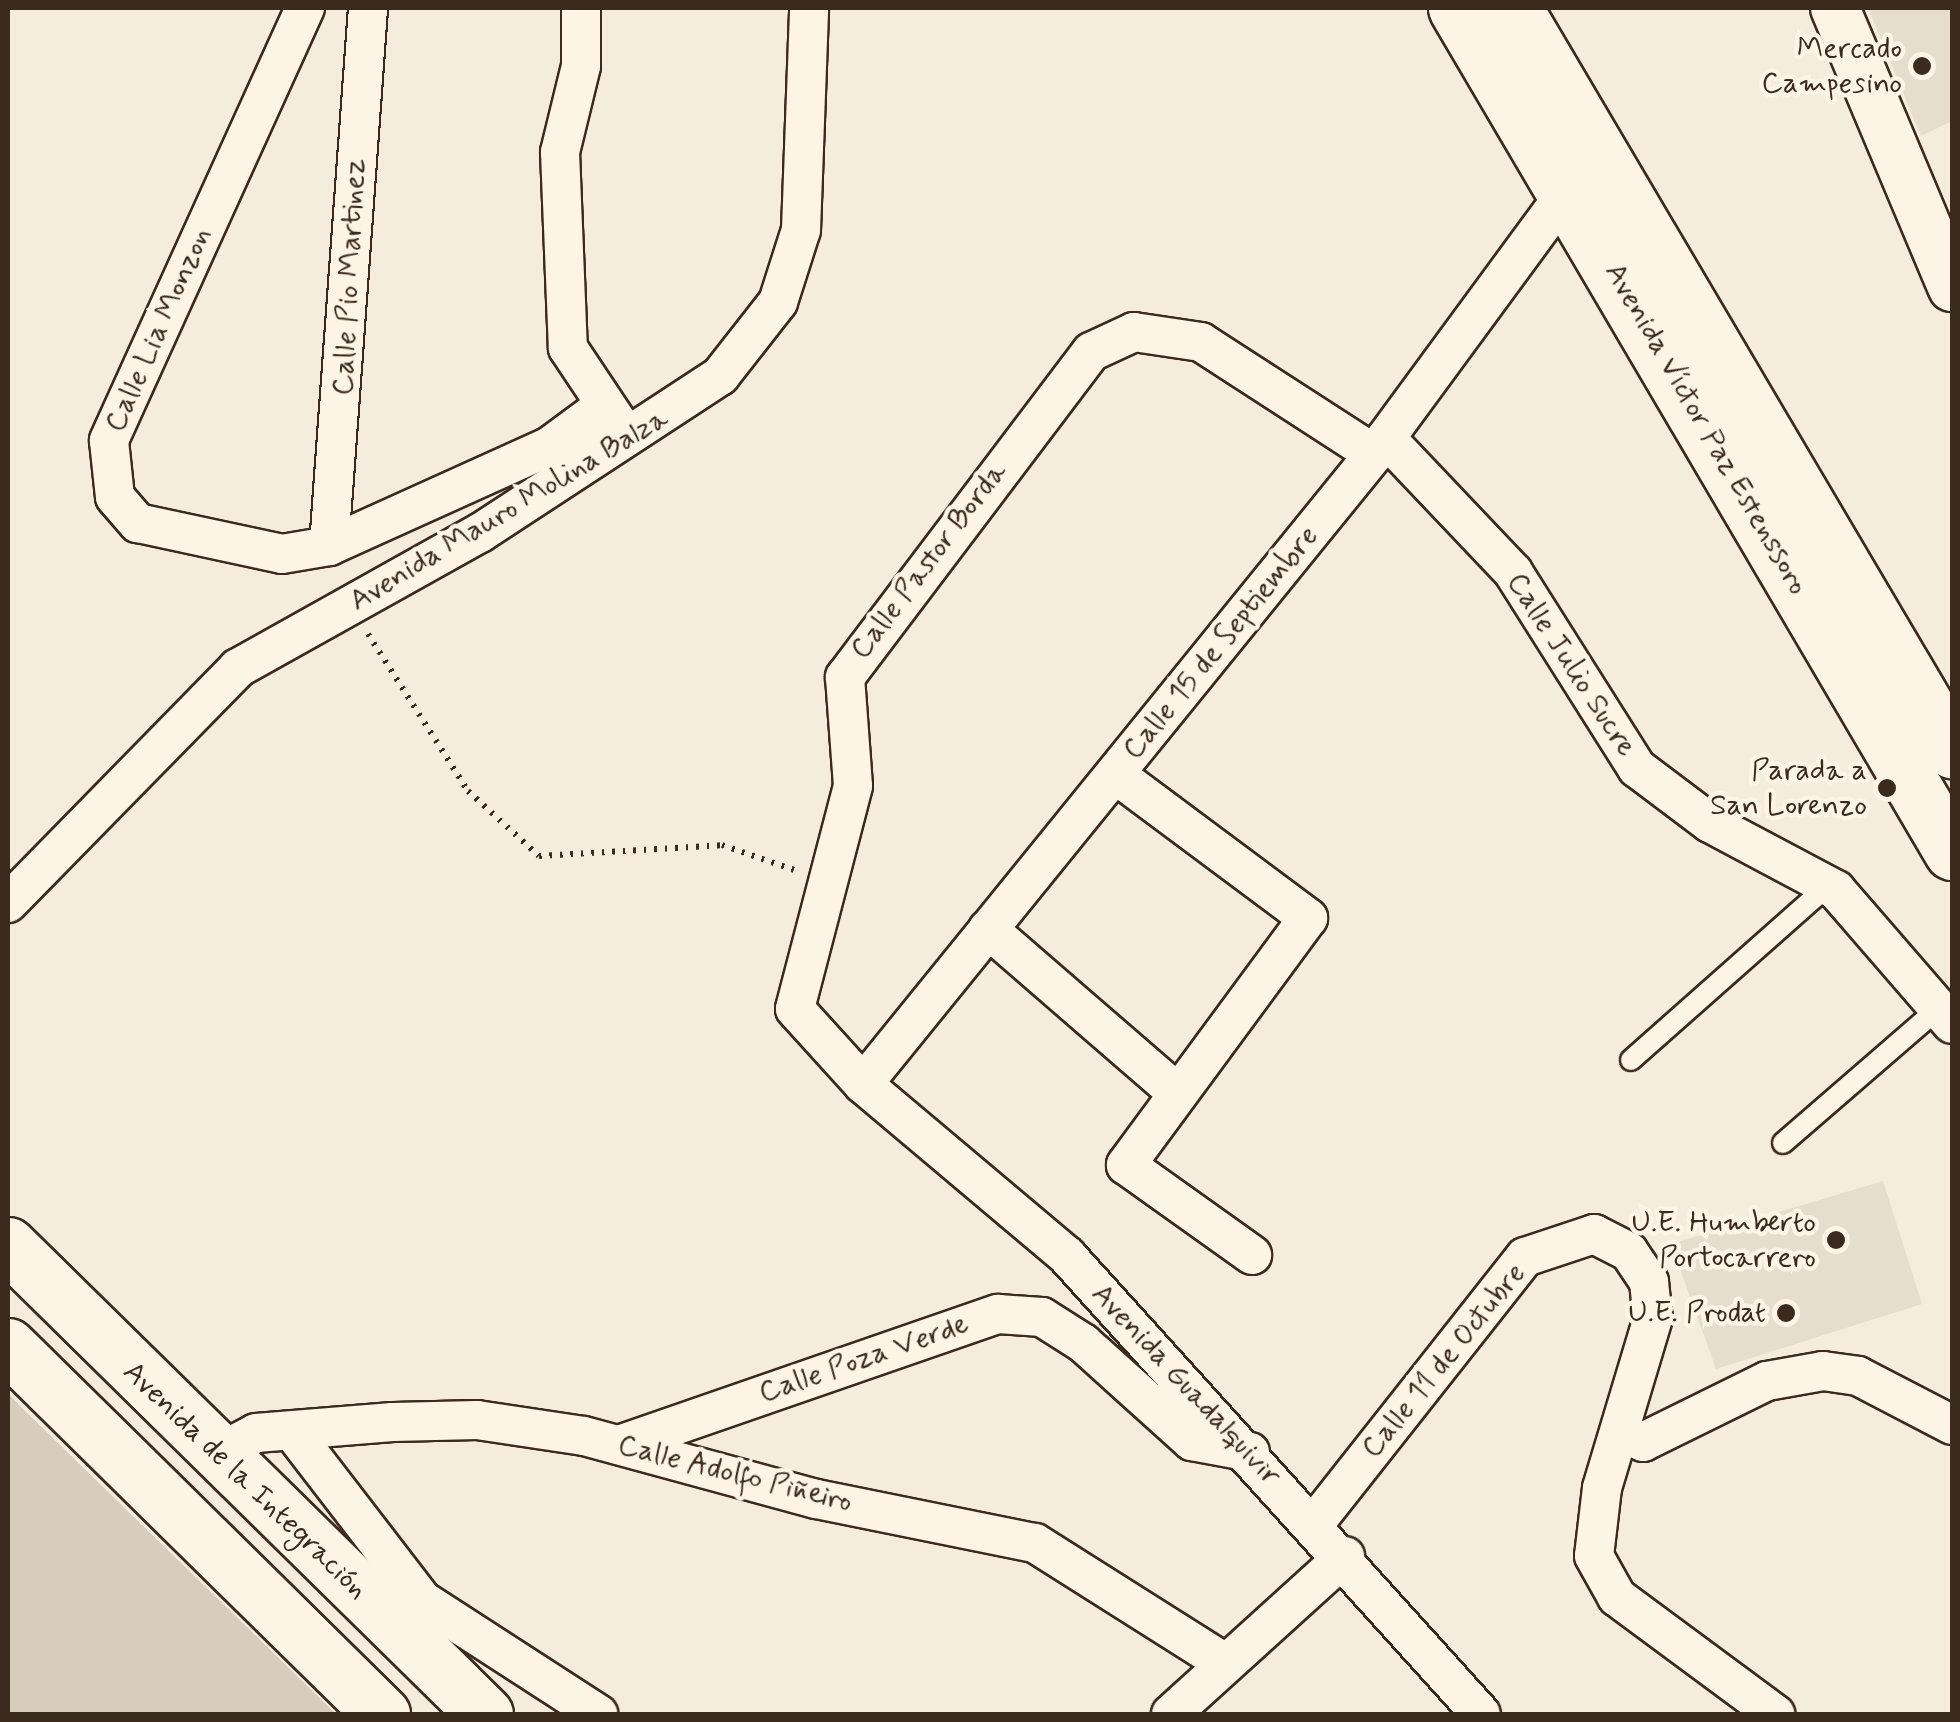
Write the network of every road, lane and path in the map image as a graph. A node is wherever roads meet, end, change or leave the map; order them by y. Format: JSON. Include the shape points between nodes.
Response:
{"nodes":[{"id":1,"x":305,"y":8,"type":"edge"},
{"id":2,"x":368,"y":8,"type":"edge"},
{"id":3,"x":582,"y":8,"type":"edge"},
{"id":4,"x":810,"y":8,"type":"edge"},
{"id":5,"x":1456,"y":8,"type":"edge"},
{"id":6,"x":1514,"y":8,"type":"edge"},
{"id":7,"x":1836,"y":8,"type":"edge"},
{"id":8,"x":1567,"y":191,"type":"junction"},
{"id":9,"x":1952,"y":287,"type":"edge"},
{"id":10,"x":600,"y":409,"type":"junction"},
{"id":11,"x":636,"y":437,"type":"junction"},
{"id":12,"x":1380,"y":446,"type":"junction"},
{"id":13,"x":329,"y":546,"type":"junction"},
{"id":14,"x":351,"y":608,"type":"junction"},
{"id":15,"x":1952,"y":750,"type":"edge"},
{"id":16,"x":1116,"y":774,"type":"junction"},
{"id":17,"x":1952,"y":852,"type":"edge"},
{"id":18,"x":832,"y":884,"type":"junction"},
{"id":19,"x":1828,"y":886,"type":"junction"},
{"id":20,"x":8,"y":903,"type":"edge"},
{"id":21,"x":988,"y":930,"type":"junction"},
{"id":22,"x":1946,"y":1016,"type":"edge"},
{"id":23,"x":1631,"y":1060,"type":"dead end"},
{"id":24,"x":863,"y":1084,"type":"junction"},
{"id":25,"x":1177,"y":1093,"type":"junction"},
{"id":26,"x":1783,"y":1144,"type":"dead end"},
{"id":27,"x":8,"y":1245,"type":"edge"},
{"id":28,"x":1252,"y":1255,"type":"dead end"},
{"id":29,"x":8,"y":1346,"type":"edge"},
{"id":30,"x":1952,"y":1425,"type":"edge"},
{"id":31,"x":292,"y":1431,"type":"junction"},
{"id":32,"x":1621,"y":1433,"type":"junction"},
{"id":33,"x":619,"y":1445,"type":"junction"},
{"id":34,"x":1250,"y":1452,"type":"junction"},
{"id":35,"x":214,"y":1455,"type":"junction"},
{"id":36,"x":178,"y":1511,"type":"junction"},
{"id":37,"x":1314,"y":1524,"type":"junction"},
{"id":38,"x":1346,"y":1556,"type":"junction"},
{"id":39,"x":1225,"y":1664,"type":"junction"},
{"id":40,"x":382,"y":1714,"type":"edge"},
{"id":41,"x":485,"y":1714,"type":"edge"},
{"id":42,"x":598,"y":1714,"type":"edge"},
{"id":43,"x":1172,"y":1714,"type":"edge"},
{"id":44,"x":1482,"y":1714,"type":"edge"},
{"id":45,"x":1775,"y":1714,"type":"edge"}],
"edges":[{"from":1,"to":13,"type":"street","name":"Calle Lia Monzon","via":[[105,466],[115,497],[138,523],[282,554]]},
{"from":2,"to":13,"type":"street","name":"Calle Pio Martinez"},
{"from":3,"to":10,"type":"street","via":[[559,199],[568,348]]},
{"from":4,"to":11,"type":"street","name":"Avenida Mauro Molina Balza","via":[[810,156],[778,302],[720,376]]},
{"from":5,"to":8,"type":"main road","name":"Avenida Víctor Paz Estenssoro"},
{"from":6,"to":15,"type":"main road","name":"Avenida Víctor Paz Estenssoro"},
{"from":7,"to":9,"type":"street"},
{"from":8,"to":12,"type":"street","name":"Calle 15 de Septiembre"},
{"from":8,"to":17,"type":"main road","name":"Avenida Víctor Paz Estenssoro"},
{"from":10,"to":11,"type":"street"},
{"from":10,"to":13,"type":"street","name":"Calle Lia Monzon","via":[[550,446]]},
{"from":11,"to":14,"type":"street","name":"Avenida Mauro Molina Balza"},
{"from":12,"to":16,"type":"street","name":"Calle 15 de Septiembre"},
{"from":12,"to":18,"type":"street","name":"Calle Pastor Borda","via":[[1201,342],[1134,332],[1090,352],[845,677],[853,786]]},
{"from":12,"to":19,"type":"street","name":"Calle Julio Sucre","via":[[1513,572],[1637,768],[1710,823]]},
{"from":14,"to":18,"type":"path","via":[[468,792],[540,856],[722,844]]},
{"from":14,"to":20,"type":"street","name":"Avenida Mauro Molina Balza","via":[[238,668]]},
{"from":16,"to":21,"type":"street","name":"Calle 15 de Septiembre"},
{"from":16,"to":25,"type":"street","via":[[1308,918]]},
{"from":18,"to":24,"type":"street","name":"Calle Pastor Borda","via":[[796,1009]]},
{"from":19,"to":22,"type":"street","name":"Calle Julio Sucre"},
{"from":19,"to":23,"type":"lane"},
{"from":21,"to":24,"type":"street","name":"Calle 15 de Septiembre"},
{"from":21,"to":25,"type":"street"},
{"from":22,"to":26,"type":"lane"},
{"from":24,"to":34,"type":"street","name":"Avenida Guadalquivir","via":[[1067,1256]]},
{"from":25,"to":28,"type":"street","via":[[1126,1165]]},
{"from":27,"to":35,"type":"main road","name":"Avenida de la Integración"},
{"from":29,"to":36,"type":"main road"},
{"from":30,"to":32,"type":"street","via":[[1858,1376],[1822,1371],[1767,1381],[1643,1442]]},
{"from":31,"to":33,"type":"street","name":"Calle Adolfo Piñeiro","via":[[476,1420]]},
{"from":31,"to":35,"type":"street","name":"Calle Adolfo Piñeiro","via":[[256,1433]]},
{"from":31,"to":42,"type":"street","via":[[422,1600]]},
{"from":32,"to":37,"type":"street","name":"Calle 11 de Octubre","via":[[1646,1363],[1650,1282],[1629,1252],[1594,1234],[1560,1238],[1525,1257]]},
{"from":32,"to":45,"type":"street","name":"Calle 11 de Octubre","via":[[1594,1556],[1618,1597]]},
{"from":33,"to":34,"type":"street","name":"Calle Poza Verde","via":[[998,1314],[1042,1317],[1084,1343],[1192,1441]]},
{"from":33,"to":39,"type":"street","name":"Calle Adolfo Piñeiro","via":[[816,1499],[1036,1542]]},
{"from":34,"to":37,"type":"street","name":"Avenida Guadalquivir"},
{"from":35,"to":36,"type":"main road","via":[[231,1481],[226,1502],[198,1517]]},
{"from":35,"to":41,"type":"main road","name":"Avenida de la Integración"},
{"from":36,"to":40,"type":"main road"},
{"from":37,"to":38,"type":"street","name":"Avenida Guadalquivir"},
{"from":38,"to":39,"type":"street"},
{"from":38,"to":44,"type":"street","name":"Avenida Guadalquivir"},
{"from":39,"to":43,"type":"street"}]}
